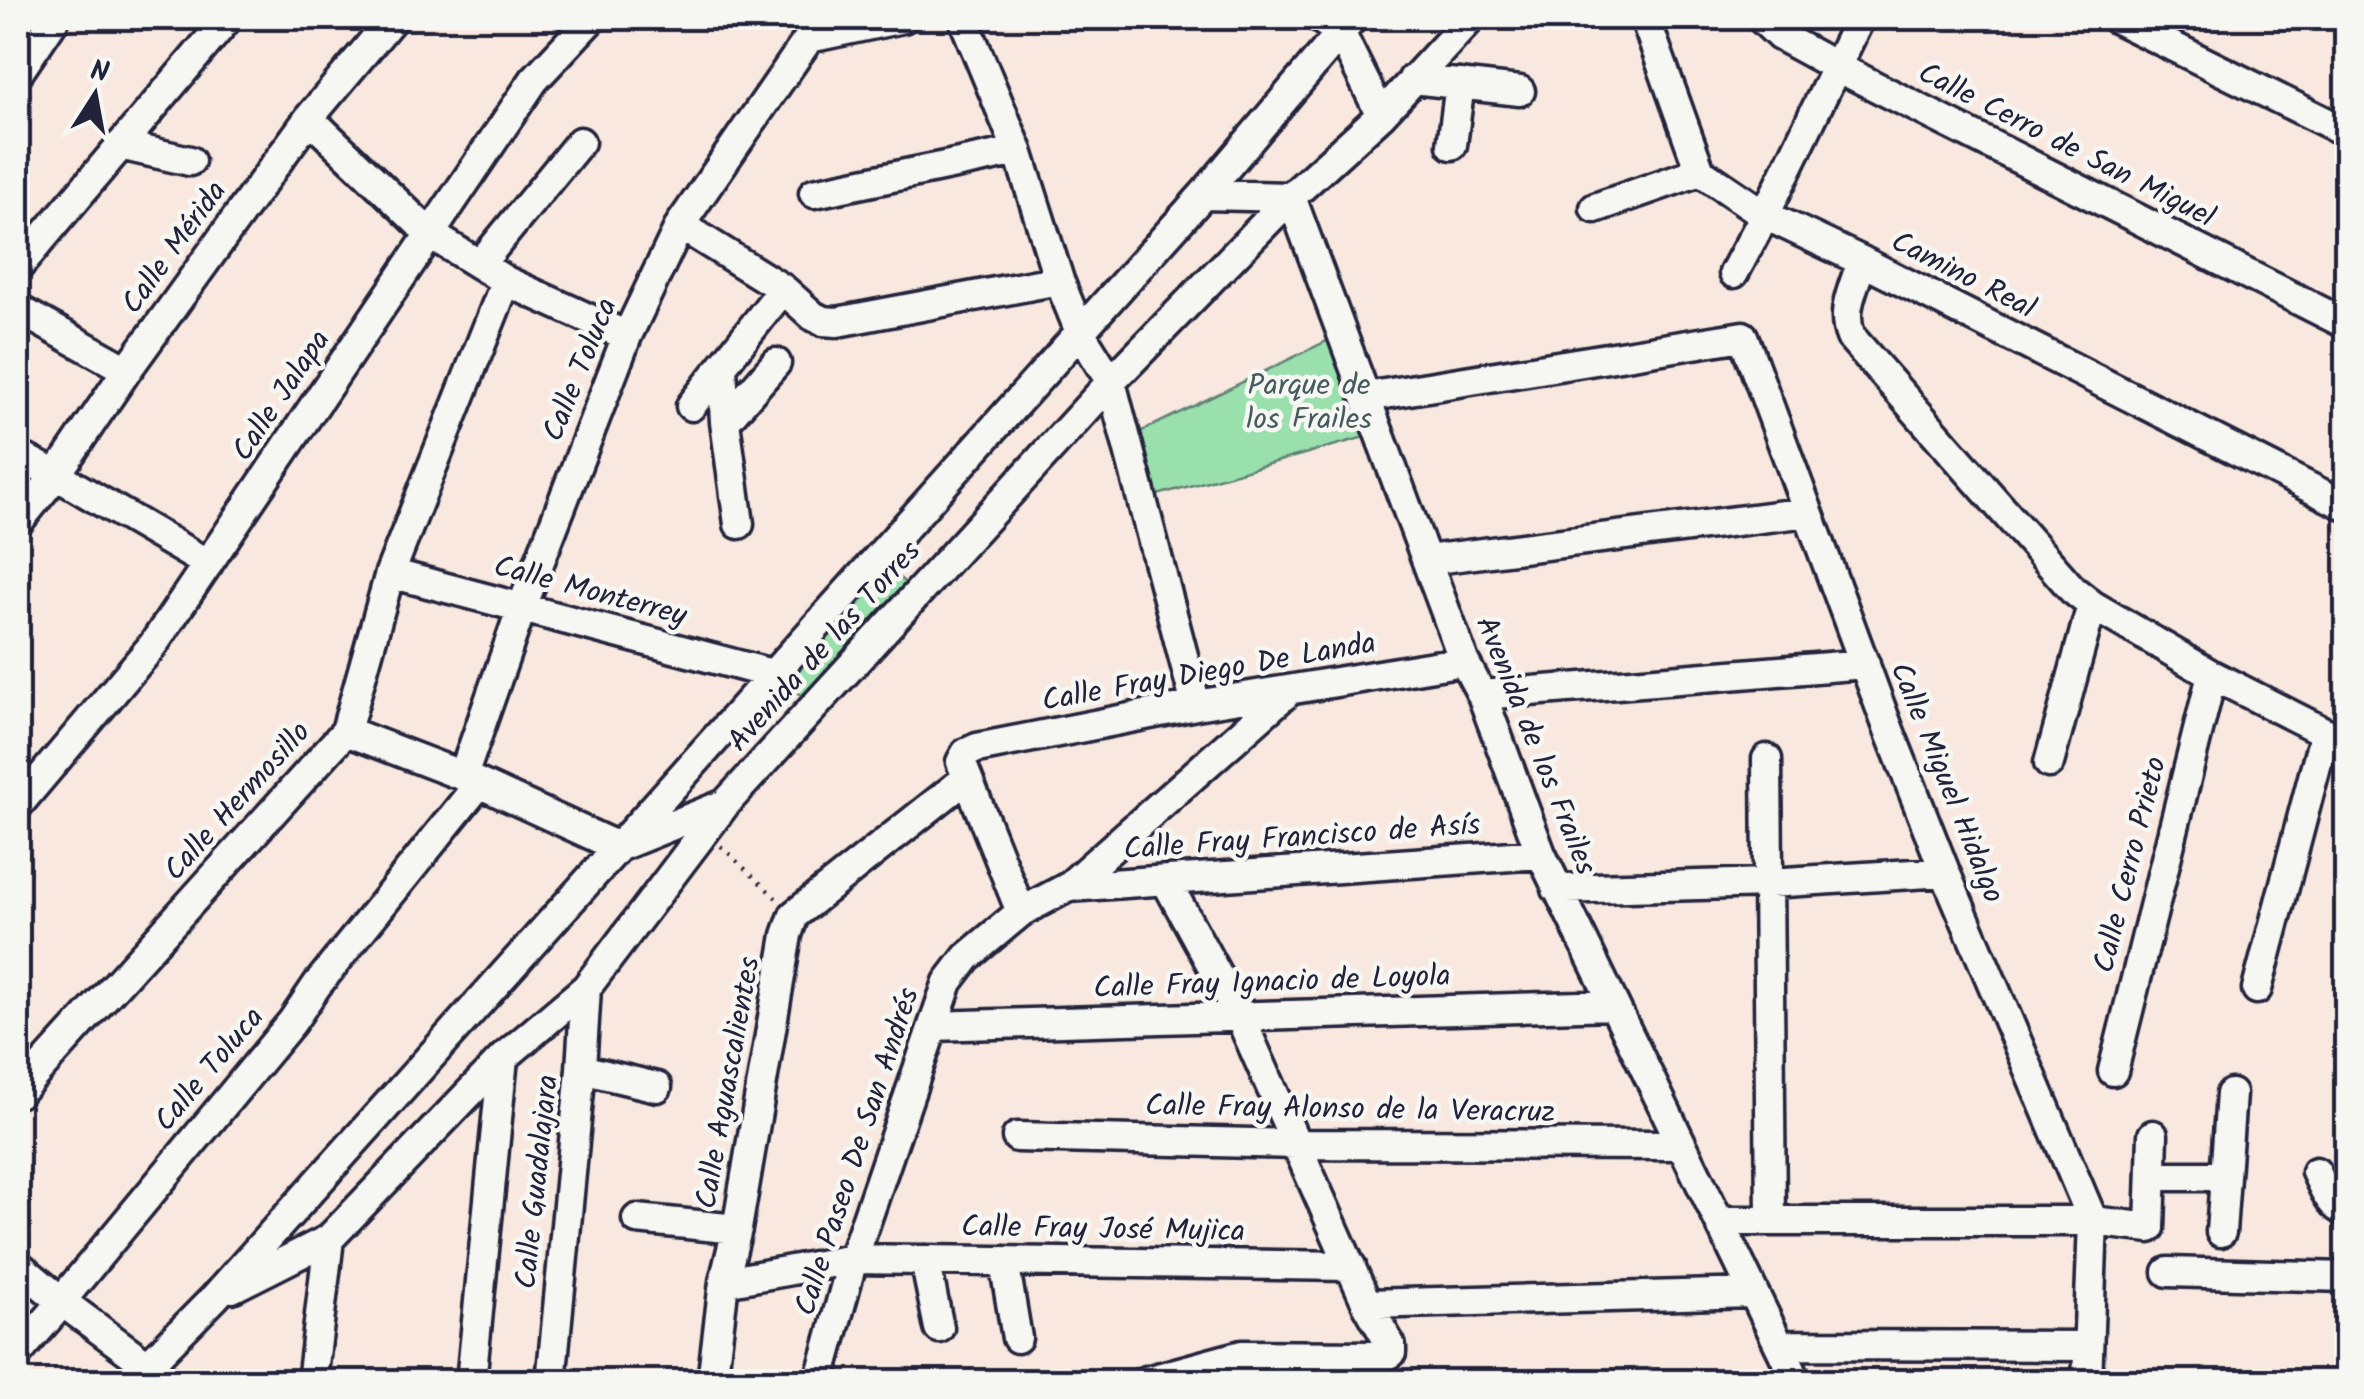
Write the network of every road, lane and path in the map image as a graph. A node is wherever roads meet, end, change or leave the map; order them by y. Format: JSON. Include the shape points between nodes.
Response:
{"nodes":[{"id":1,"x":56,"y":18,"type":"edge"},
{"id":2,"x":228,"y":18,"type":"edge"},
{"id":3,"x":393,"y":18,"type":"edge"},
{"id":4,"x":592,"y":18,"type":"edge"},
{"id":5,"x":903,"y":18,"type":"edge"},
{"id":6,"x":963,"y":18,"type":"edge"},
{"id":7,"x":1471,"y":18,"type":"edge"},
{"id":8,"x":1646,"y":18,"type":"edge"},
{"id":9,"x":1761,"y":18,"type":"edge"},
{"id":10,"x":1860,"y":18,"type":"edge"},
{"id":11,"x":2115,"y":18,"type":"edge"},
{"id":12,"x":1338,"y":21,"type":"edge"},
{"id":13,"x":812,"y":28,"type":"edge"},
{"id":14,"x":1835,"y":66,"type":"junction"},
{"id":15,"x":18,"y":73,"type":"edge"},
{"id":16,"x":1414,"y":79,"type":"junction"},
{"id":17,"x":1460,"y":84,"type":"junction"},
{"id":18,"x":1520,"y":91,"type":"dead end"},
{"id":19,"x":1381,"y":116,"type":"junction"},
{"id":20,"x":310,"y":118,"type":"junction"},
{"id":21,"x":2346,"y":132,"type":"edge"},
{"id":22,"x":580,"y":142,"type":"dead end"},
{"id":23,"x":1452,"y":145,"type":"dead end"},
{"id":24,"x":120,"y":146,"type":"junction"},
{"id":25,"x":1018,"y":151,"type":"junction"},
{"id":26,"x":190,"y":161,"type":"dead end"},
{"id":27,"x":1700,"y":170,"type":"junction"},
{"id":28,"x":814,"y":193,"type":"dead end"},
{"id":29,"x":1203,"y":195,"type":"junction"},
{"id":30,"x":1291,"y":197,"type":"junction"},
{"id":31,"x":1595,"y":208,"type":"dead end"},
{"id":32,"x":1764,"y":215,"type":"junction"},
{"id":33,"x":680,"y":225,"type":"junction"},
{"id":34,"x":430,"y":234,"type":"junction"},
{"id":35,"x":1862,"y":261,"type":"junction"},
{"id":36,"x":480,"y":264,"type":"junction"},
{"id":37,"x":18,"y":267,"type":"edge"},
{"id":38,"x":1734,"y":274,"type":"dead end"},
{"id":39,"x":506,"y":280,"type":"junction"},
{"id":40,"x":1059,"y":280,"type":"junction"},
{"id":41,"x":782,"y":288,"type":"junction"},
{"id":42,"x":18,"y":309,"type":"edge"},
{"id":43,"x":2346,"y":324,"type":"edge"},
{"id":44,"x":1080,"y":332,"type":"junction"},
{"id":45,"x":627,"y":336,"type":"junction"},
{"id":46,"x":776,"y":363,"type":"dead end"},
{"id":47,"x":722,"y":367,"type":"junction"},
{"id":48,"x":126,"y":370,"type":"junction"},
{"id":49,"x":1111,"y":382,"type":"junction"},
{"id":50,"x":1366,"y":397,"type":"junction"},
{"id":51,"x":691,"y":406,"type":"dead end"},
{"id":52,"x":725,"y":422,"type":"junction"},
{"id":53,"x":18,"y":455,"type":"edge"},
{"id":54,"x":56,"y":475,"type":"junction"},
{"id":55,"x":2346,"y":506,"type":"edge"},
{"id":56,"x":1808,"y":512,"type":"junction"},
{"id":57,"x":18,"y":522,"type":"edge"},
{"id":58,"x":739,"y":524,"type":"dead end"},
{"id":59,"x":1427,"y":560,"type":"junction"},
{"id":60,"x":208,"y":564,"type":"junction"},
{"id":61,"x":390,"y":573,"type":"junction"},
{"id":62,"x":2092,"y":605,"type":"junction"},
{"id":63,"x":522,"y":607,"type":"junction"},
{"id":64,"x":1464,"y":662,"type":"junction"},
{"id":65,"x":1865,"y":664,"type":"junction"},
{"id":66,"x":772,"y":674,"type":"junction"},
{"id":67,"x":2212,"y":675,"type":"junction"},
{"id":68,"x":1290,"y":690,"type":"junction"},
{"id":69,"x":1482,"y":695,"type":"junction"},
{"id":70,"x":1196,"y":705,"type":"junction"},
{"id":71,"x":346,"y":731,"type":"junction"},
{"id":72,"x":2336,"y":737,"type":"edge"},
{"id":73,"x":1767,"y":760,"type":"dead end"},
{"id":74,"x":2049,"y":763,"type":"dead end"},
{"id":75,"x":967,"y":765,"type":"junction"},
{"id":76,"x":471,"y":780,"type":"junction"},
{"id":77,"x":726,"y":803,"type":"junction"},
{"id":78,"x":18,"y":805,"type":"edge"},
{"id":79,"x":706,"y":831,"type":"junction"},
{"id":80,"x":618,"y":847,"type":"junction"},
{"id":81,"x":1540,"y":854,"type":"junction"},
{"id":82,"x":1945,"y":872,"type":"junction"},
{"id":83,"x":1166,"y":881,"type":"junction"},
{"id":84,"x":1770,"y":883,"type":"junction"},
{"id":85,"x":1068,"y":887,"type":"junction"},
{"id":86,"x":1557,"y":888,"type":"junction"},
{"id":87,"x":1021,"y":912,"type":"junction"},
{"id":88,"x":794,"y":915,"type":"junction"},
{"id":89,"x":586,"y":988,"type":"junction"},
{"id":90,"x":2256,"y":990,"type":"dead end"},
{"id":91,"x":1614,"y":1005,"type":"junction"},
{"id":92,"x":1240,"y":1017,"type":"junction"},
{"id":93,"x":933,"y":1026,"type":"junction"},
{"id":94,"x":503,"y":1058,"type":"junction"},
{"id":95,"x":582,"y":1069,"type":"junction"},
{"id":96,"x":2113,"y":1071,"type":"dead end"},
{"id":97,"x":656,"y":1087,"type":"dead end"},
{"id":98,"x":18,"y":1094,"type":"edge"},
{"id":99,"x":2231,"y":1094,"type":"dead end"},
{"id":100,"x":2153,"y":1135,"type":"dead end"},
{"id":101,"x":1017,"y":1137,"type":"dead end"},
{"id":102,"x":1296,"y":1144,"type":"junction"},
{"id":103,"x":1682,"y":1145,"type":"junction"},
{"id":104,"x":2316,"y":1172,"type":"dead end"},
{"id":105,"x":2152,"y":1176,"type":"junction"},
{"id":106,"x":2224,"y":1176,"type":"junction"},
{"id":107,"x":2346,"y":1212,"type":"edge"},
{"id":108,"x":638,"y":1219,"type":"dead end"},
{"id":109,"x":1771,"y":1219,"type":"junction"},
{"id":110,"x":1720,"y":1220,"type":"junction"},
{"id":111,"x":2093,"y":1220,"type":"junction"},
{"id":112,"x":737,"y":1229,"type":"junction"},
{"id":113,"x":2222,"y":1232,"type":"dead end"},
{"id":114,"x":329,"y":1239,"type":"junction"},
{"id":115,"x":854,"y":1258,"type":"junction"},
{"id":116,"x":926,"y":1260,"type":"junction"},
{"id":117,"x":1004,"y":1261,"type":"junction"},
{"id":118,"x":18,"y":1265,"type":"edge"},
{"id":119,"x":1351,"y":1266,"type":"junction"},
{"id":120,"x":2168,"y":1272,"type":"dead end"},
{"id":121,"x":18,"y":1276,"type":"edge"},
{"id":122,"x":2346,"y":1277,"type":"edge"},
{"id":123,"x":724,"y":1282,"type":"junction"},
{"id":124,"x":1753,"y":1293,"type":"junction"},
{"id":125,"x":215,"y":1297,"type":"junction"},
{"id":126,"x":1368,"y":1304,"type":"junction"},
{"id":127,"x":57,"y":1307,"type":"junction"},
{"id":128,"x":939,"y":1328,"type":"dead end"},
{"id":129,"x":1017,"y":1338,"type":"dead end"},
{"id":130,"x":1779,"y":1345,"type":"junction"},
{"id":131,"x":2088,"y":1346,"type":"junction"},
{"id":132,"x":18,"y":1353,"type":"edge"},
{"id":133,"x":159,"y":1373,"type":"edge"},
{"id":134,"x":312,"y":1382,"type":"edge"},
{"id":135,"x":471,"y":1382,"type":"edge"},
{"id":136,"x":551,"y":1382,"type":"edge"},
{"id":137,"x":712,"y":1382,"type":"edge"},
{"id":138,"x":819,"y":1382,"type":"edge"},
{"id":139,"x":1143,"y":1382,"type":"edge"},
{"id":140,"x":1796,"y":1382,"type":"edge"},
{"id":141,"x":2086,"y":1382,"type":"edge"}],
"edges":[{"from":1,"to":15,"type":"street"},
{"from":2,"to":24,"type":"street"},
{"from":3,"to":20,"type":"street","name":"Calle Mérida"},
{"from":4,"to":34,"type":"street","name":"Calle Jalapa","via":[[534,80]]},
{"from":5,"to":13,"type":"street"},
{"from":6,"to":25,"type":"street"},
{"from":7,"to":16,"type":"street","name":"Avenida de las Torres"},
{"from":8,"to":27,"type":"street"},
{"from":9,"to":14,"type":"street","name":"Calle Cerro de San Miguel"},
{"from":10,"to":14,"type":"street"},
{"from":11,"to":21,"type":"street"},
{"from":12,"to":19,"type":"street"},
{"from":12,"to":29,"type":"street","name":"Avenida de las Torres"},
{"from":13,"to":33,"type":"street","name":"Calle Toluca"},
{"from":14,"to":32,"type":"street"},
{"from":14,"to":43,"type":"street","name":"Calle Cerro de San Miguel"},
{"from":16,"to":17,"type":"street"},
{"from":16,"to":19,"type":"street","name":"Avenida de las Torres"},
{"from":17,"to":18,"type":"street"},
{"from":17,"to":23,"type":"street"},
{"from":19,"to":30,"type":"street","name":"Avenida de las Torres"},
{"from":20,"to":34,"type":"street"},
{"from":20,"to":48,"type":"street","name":"Calle Mérida"},
{"from":22,"to":36,"type":"street"},
{"from":24,"to":26,"type":"street"},
{"from":24,"to":37,"type":"street"},
{"from":25,"to":28,"type":"street"},
{"from":25,"to":40,"type":"street"},
{"from":27,"to":31,"type":"street"},
{"from":27,"to":32,"type":"street","name":"Camino Real"},
{"from":29,"to":30,"type":"street"},
{"from":29,"to":44,"type":"street","name":"Avenida de las Torres"},
{"from":30,"to":49,"type":"street","name":"Avenida de las Torres"},
{"from":30,"to":50,"type":"street","name":"Avenida de los Frailes"},
{"from":32,"to":35,"type":"street","name":"Camino Real"},
{"from":32,"to":38,"type":"street"},
{"from":33,"to":41,"type":"street"},
{"from":33,"to":45,"type":"street","name":"Calle Toluca"},
{"from":34,"to":36,"type":"street"},
{"from":34,"to":60,"type":"street","name":"Calle Jalapa"},
{"from":35,"to":55,"type":"street","name":"Camino Real"},
{"from":35,"to":62,"type":"street","via":[[1845,312],[1851,337]]},
{"from":36,"to":39,"type":"street"},
{"from":39,"to":45,"type":"street"},
{"from":39,"to":61,"type":"street","name":"Calle Hermosillo"},
{"from":40,"to":41,"type":"street","via":[[837,322],[813,316]]},
{"from":40,"to":44,"type":"street"},
{"from":41,"to":47,"type":"street"},
{"from":42,"to":48,"type":"street"},
{"from":44,"to":49,"type":"street"},
{"from":44,"to":66,"type":"street","name":"Avenida de las Torres"},
{"from":45,"to":63,"type":"street","name":"Calle Toluca"},
{"from":46,"to":52,"type":"street"},
{"from":47,"to":51,"type":"street"},
{"from":47,"to":52,"type":"street"},
{"from":48,"to":54,"type":"street","name":"Calle Mérida"},
{"from":49,"to":70,"type":"street"},
{"from":49,"to":77,"type":"street","name":"Avenida de las Torres"},
{"from":50,"to":56,"type":"street","name":"Calle Miguel Hidalgo","via":[[1743,336]]},
{"from":50,"to":59,"type":"street","name":"Avenida de los Frailes"},
{"from":52,"to":58,"type":"street"},
{"from":53,"to":54,"type":"street"},
{"from":54,"to":57,"type":"street","name":"Calle Mérida"},
{"from":54,"to":60,"type":"street"},
{"from":56,"to":59,"type":"street"},
{"from":56,"to":65,"type":"street","name":"Calle Miguel Hidalgo"},
{"from":59,"to":64,"type":"street","name":"Avenida de los Frailes"},
{"from":60,"to":78,"type":"street","name":"Calle Jalapa","via":[[154,645]]},
{"from":61,"to":63,"type":"street","name":"Calle Monterrey"},
{"from":61,"to":71,"type":"street","name":"Calle Hermosillo"},
{"from":62,"to":67,"type":"street"},
{"from":62,"to":74,"type":"street"},
{"from":63,"to":66,"type":"street","name":"Calle Monterrey"},
{"from":63,"to":76,"type":"street","name":"Calle Toluca"},
{"from":64,"to":68,"type":"street","name":"Calle Fray Diego De Landa"},
{"from":64,"to":69,"type":"street","name":"Avenida de los Frailes"},
{"from":65,"to":69,"type":"street"},
{"from":65,"to":82,"type":"street","name":"Calle Miguel Hidalgo"},
{"from":66,"to":80,"type":"street","name":"Avenida de las Torres"},
{"from":67,"to":72,"type":"street"},
{"from":67,"to":96,"type":"street","name":"Calle Cerro Prieto"},
{"from":68,"to":70,"type":"street","name":"Calle Fray Diego De Landa"},
{"from":68,"to":85,"type":"street"},
{"from":69,"to":81,"type":"street","name":"Avenida de los Frailes"},
{"from":70,"to":75,"type":"street","name":"Calle Fray Diego De Landa"},
{"from":71,"to":76,"type":"street"},
{"from":71,"to":98,"type":"street","name":"Calle Hermosillo"},
{"from":72,"to":90,"type":"street"},
{"from":73,"to":84,"type":"street"},
{"from":75,"to":87,"type":"street"},
{"from":75,"to":88,"type":"street","name":"Calle Fray Diego De Landa"},
{"from":76,"to":80,"type":"street"},
{"from":76,"to":127,"type":"street","name":"Calle Toluca","via":[[292,1022]]},
{"from":77,"to":79,"type":"street","name":"Avenida de las Torres"},
{"from":77,"to":80,"type":"street"},
{"from":79,"to":88,"type":"path"},
{"from":79,"to":89,"type":"street","name":"Avenida de las Torres"},
{"from":80,"to":125,"type":"street","name":"Avenida de las Torres"},
{"from":81,"to":83,"type":"street","name":"Calle Fray Francisco de Asís"},
{"from":81,"to":86,"type":"street","name":"Avenida de los Frailes"},
{"from":82,"to":84,"type":"street"},
{"from":82,"to":111,"type":"street","name":"Calle Miguel Hidalgo"},
{"from":83,"to":85,"type":"street","name":"Calle Fray Francisco de Asís"},
{"from":83,"to":92,"type":"street"},
{"from":84,"to":86,"type":"street"},
{"from":84,"to":109,"type":"street"},
{"from":85,"to":87,"type":"street","name":"Calle Paseo De San Andrés"},
{"from":86,"to":91,"type":"street","name":"Avenida de los Frailes"},
{"from":87,"to":93,"type":"street","name":"Calle Paseo De San Andrés","via":[[956,968]]},
{"from":88,"to":112,"type":"street","name":"Calle Aguascalientes"},
{"from":89,"to":94,"type":"street","name":"Avenida de las Torres"},
{"from":89,"to":95,"type":"street","name":"Calle Guadalajara"},
{"from":91,"to":92,"type":"street","name":"Calle Fray Ignacio de Loyola"},
{"from":91,"to":103,"type":"street","name":"Avenida de los Frailes"},
{"from":92,"to":93,"type":"street","name":"Calle Fray Ignacio de Loyola"},
{"from":92,"to":102,"type":"street"},
{"from":93,"to":115,"type":"street","name":"Calle Paseo De San Andrés"},
{"from":94,"to":114,"type":"street","name":"Avenida de las Torres"},
{"from":94,"to":135,"type":"street"},
{"from":95,"to":97,"type":"street"},
{"from":95,"to":136,"type":"street","name":"Calle Guadalajara"},
{"from":99,"to":106,"type":"street"},
{"from":100,"to":105,"type":"street"},
{"from":101,"to":102,"type":"street","name":"Calle Fray Alonso de la Veracruz"},
{"from":102,"to":103,"type":"street","name":"Calle Fray Alonso de la Veracruz"},
{"from":102,"to":119,"type":"street"},
{"from":103,"to":110,"type":"street","name":"Avenida de los Frailes"},
{"from":104,"to":107,"type":"street","via":[[2330,1200]]},
{"from":105,"to":106,"type":"street"},
{"from":105,"to":111,"type":"street","via":[[2150,1228]]},
{"from":106,"to":113,"type":"street"},
{"from":108,"to":112,"type":"street"},
{"from":109,"to":110,"type":"street"},
{"from":109,"to":111,"type":"street"},
{"from":110,"to":124,"type":"street","name":"Avenida de los Frailes"},
{"from":111,"to":131,"type":"street","name":"Calle Miguel Hidalgo"},
{"from":112,"to":123,"type":"street","name":"Calle Aguascalientes"},
{"from":114,"to":125,"type":"street","name":"Avenida de las Torres"},
{"from":114,"to":134,"type":"street"},
{"from":115,"to":116,"type":"street","name":"Calle Fray José Mujica"},
{"from":115,"to":123,"type":"street","name":"Calle Fray José Mujica"},
{"from":115,"to":138,"type":"street","name":"Calle Paseo De San Andrés"},
{"from":116,"to":117,"type":"street","name":"Calle Fray José Mujica"},
{"from":116,"to":128,"type":"street"},
{"from":117,"to":119,"type":"street","name":"Calle Fray José Mujica"},
{"from":117,"to":129,"type":"street"},
{"from":118,"to":127,"type":"street"},
{"from":119,"to":126,"type":"street"},
{"from":120,"to":122,"type":"street"},
{"from":121,"to":127,"type":"street","via":[[24,1292]]},
{"from":123,"to":137,"type":"street","name":"Calle Aguascalientes"},
{"from":124,"to":126,"type":"street"},
{"from":124,"to":130,"type":"street","name":"Avenida de los Frailes"},
{"from":125,"to":133,"type":"street","name":"Avenida de las Torres"},
{"from":126,"to":139,"type":"street","via":[[1391,1346],[1386,1356],[1242,1354]]},
{"from":127,"to":132,"type":"street","name":"Calle Toluca"},
{"from":127,"to":133,"type":"street"},
{"from":130,"to":131,"type":"street"},
{"from":130,"to":140,"type":"street","name":"Avenida de los Frailes"},
{"from":131,"to":141,"type":"street","name":"Calle Miguel Hidalgo"}]}
